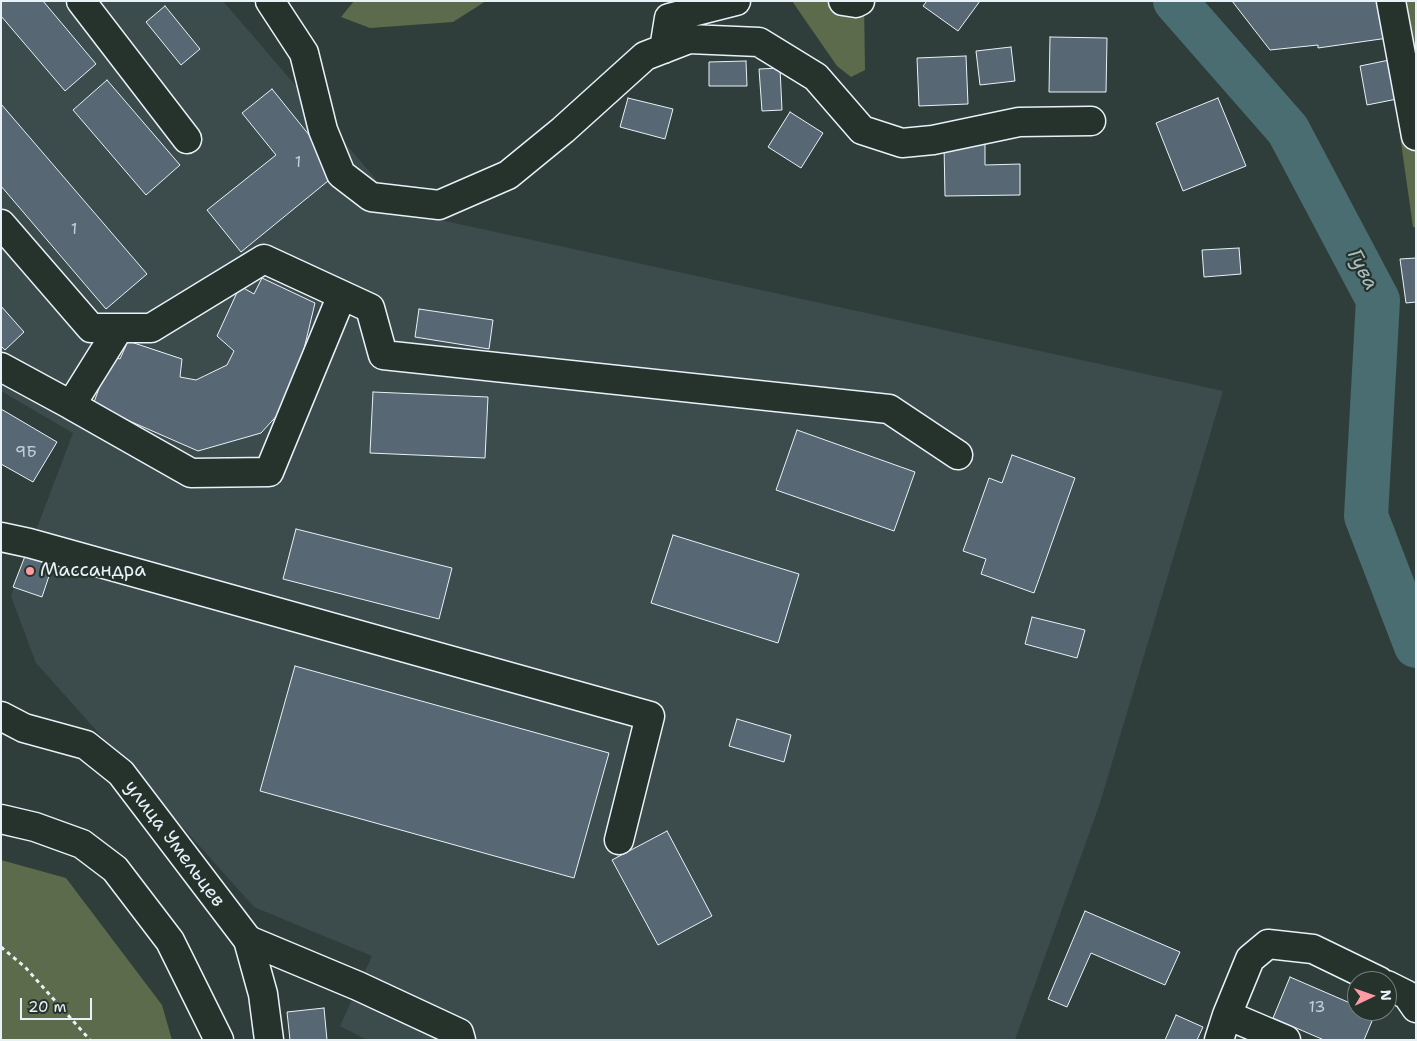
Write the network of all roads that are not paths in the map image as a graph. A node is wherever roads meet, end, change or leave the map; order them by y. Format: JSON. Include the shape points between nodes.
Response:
{"nodes":[{"id":1,"x":81,"y":1,"type":"edge"},
{"id":2,"x":270,"y":1,"type":"edge"},
{"id":3,"x":736,"y":1,"type":"edge"},
{"id":4,"x":843,"y":1,"type":"edge"},
{"id":5,"x":860,"y":1,"type":"edge"},
{"id":6,"x":1392,"y":1,"type":"edge"},
{"id":7,"x":664,"y":49,"type":"junction"},
{"id":8,"x":1091,"y":121,"type":"dead end"},
{"id":9,"x":1416,"y":136,"type":"edge"},
{"id":10,"x":187,"y":139,"type":"dead end"},
{"id":11,"x":1,"y":224,"type":"edge"},
{"id":12,"x":342,"y":296,"type":"junction"},
{"id":13,"x":119,"y":328,"type":"junction"},
{"id":14,"x":1,"y":366,"type":"edge"},
{"id":15,"x":72,"y":405,"type":"junction"},
{"id":16,"x":958,"y":455,"type":"dead end"},
{"id":17,"x":1,"y":537,"type":"edge"},
{"id":18,"x":1,"y":716,"type":"edge"},
{"id":19,"x":1,"y":819,"type":"edge"},
{"id":20,"x":619,"y":840,"type":"dead end"},
{"id":21,"x":248,"y":940,"type":"junction"},
{"id":22,"x":1358,"y":971,"type":"edge"},
{"id":23,"x":1397,"y":990,"type":"edge"},
{"id":24,"x":1416,"y":1008,"type":"edge"},
{"id":25,"x":1223,"y":1028,"type":"edge"},
{"id":26,"x":219,"y":1040,"type":"edge"},
{"id":27,"x":268,"y":1040,"type":"edge"},
{"id":28,"x":461,"y":1040,"type":"edge"},
{"id":29,"x":1286,"y":1040,"type":"edge"}],
"edges":[{"from":1,"to":10,"type":"main road"},
{"from":2,"to":7,"type":"main road","via":[[304,53],[323,130],[340,174],[371,197],[439,205],[508,175],[646,56]]},
{"from":3,"to":7,"type":"main road","via":[[669,18]]},
{"from":4,"to":5,"type":"main road"},
{"from":6,"to":9,"type":"main road"},
{"from":7,"to":8,"type":"main road","via":[[689,39],[759,42],[816,77],[862,130],[902,143],[934,140],[1019,122]]},
{"from":11,"to":13,"type":"main road","via":[[91,328]]},
{"from":12,"to":13,"type":"main road","via":[[264,259],[151,328]]},
{"from":12,"to":15,"type":"main road","via":[[269,472],[191,473]]},
{"from":12,"to":16,"type":"main road","via":[[370,308],[383,355],[889,409]]},
{"from":13,"to":15,"type":"main road"},
{"from":14,"to":15,"type":"main road"},
{"from":17,"to":20,"type":"main road","via":[[650,716]]},
{"from":18,"to":21,"type":"main road","name":"улица Умельцев","via":[[24,728],[86,745],[121,773]]},
{"from":19,"to":26,"type":"main road","via":[[82,844],[115,869],[170,941]]},
{"from":21,"to":27,"type":"main road","name":"улица Умельцев","via":[[262,994]]},
{"from":21,"to":28,"type":"main road","via":[[459,1033]]},
{"from":22,"to":25,"type":"main road","via":[[1313,949],[1268,944],[1250,959]]},
{"from":23,"to":24,"type":"main road","via":[[1407,994]]},
{"from":25,"to":29,"type":"main road"}]}
